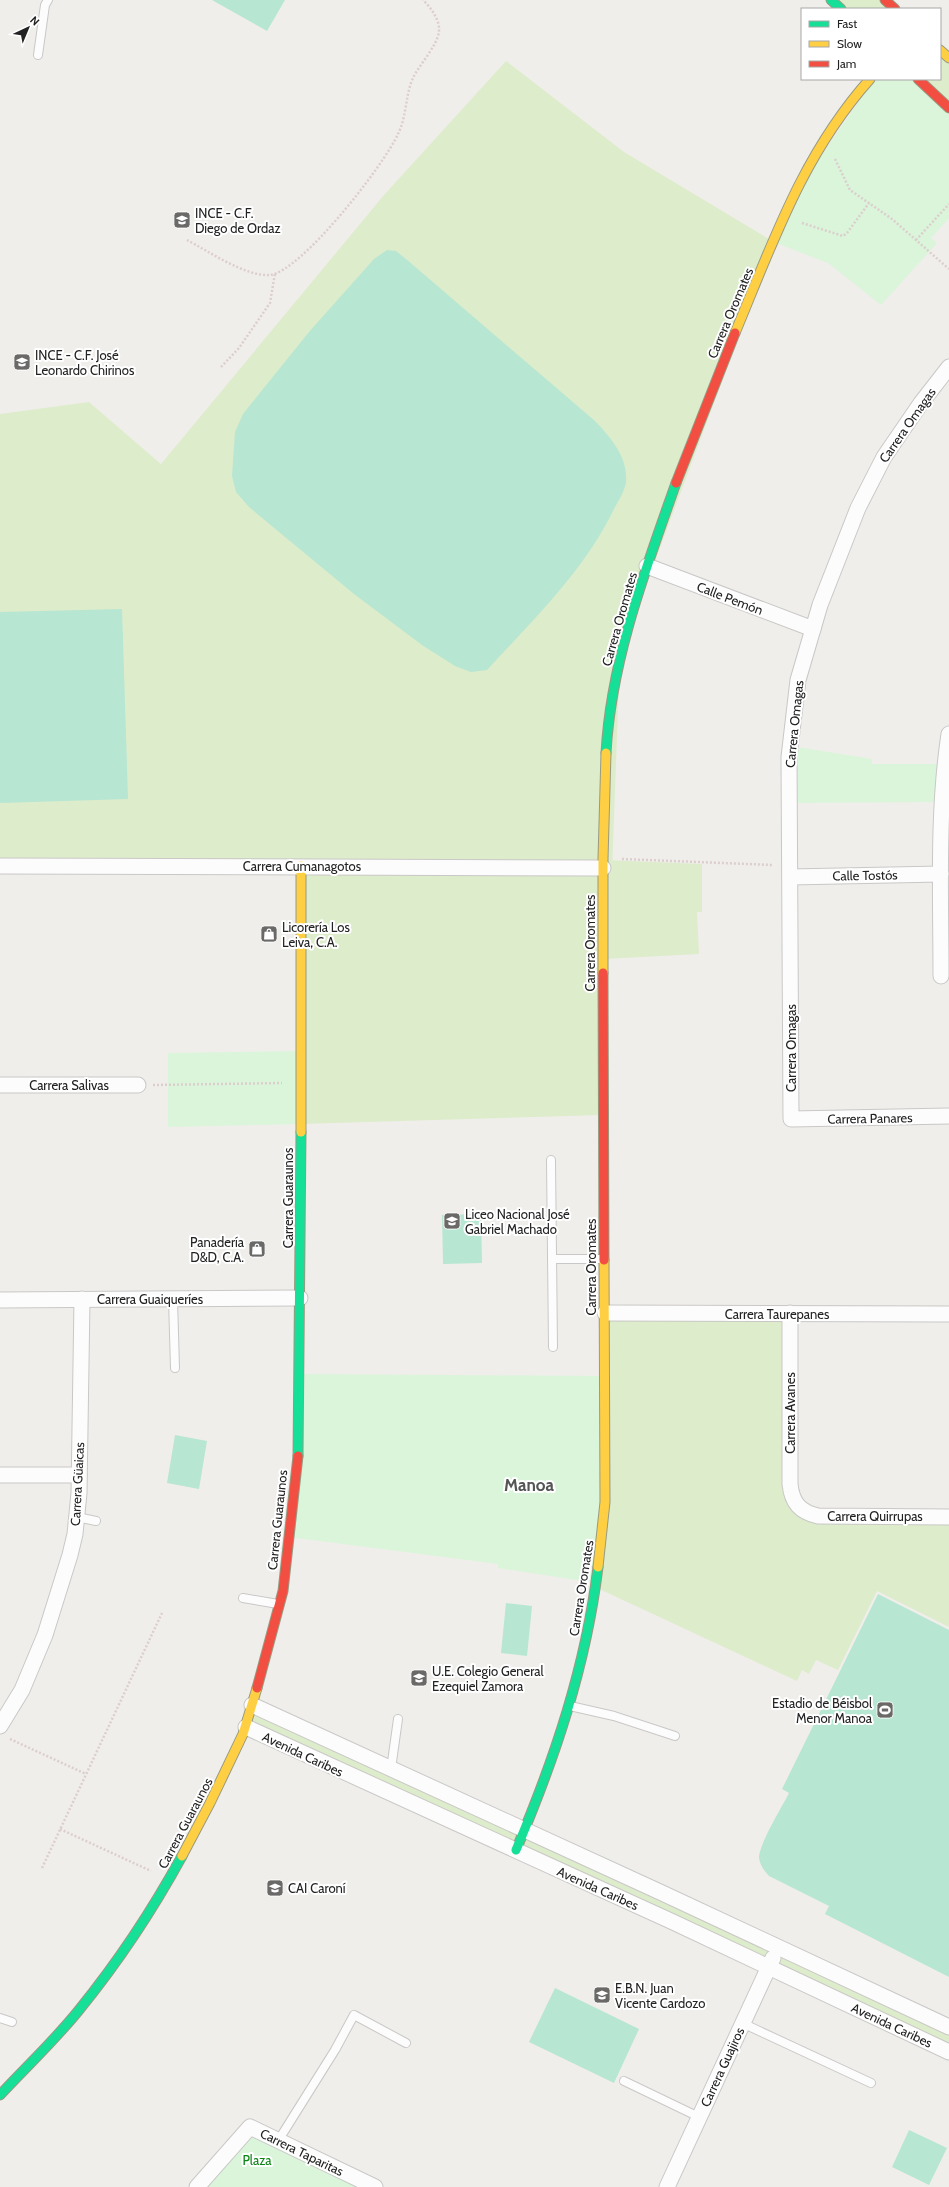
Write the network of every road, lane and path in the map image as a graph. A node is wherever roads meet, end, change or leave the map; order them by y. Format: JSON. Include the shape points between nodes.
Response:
{"nodes":[{"id":1,"x":48,"y":0,"type":"edge"},
{"id":2,"x":423,"y":0,"type":"edge"},
{"id":3,"x":831,"y":0,"type":"edge"},
{"id":4,"x":885,"y":0,"type":"edge"},
{"id":5,"x":840,"y":8,"type":"edge"},
{"id":6,"x":894,"y":8,"type":"edge"},
{"id":7,"x":941,"y":51,"type":"edge"},
{"id":8,"x":38,"y":55,"type":"dead end"},
{"id":9,"x":949,"y":58,"type":"edge"},
{"id":10,"x":869,"y":80,"type":"edge"},
{"id":11,"x":919,"y":80,"type":"edge"},
{"id":12,"x":949,"y":108,"type":"edge"},
{"id":13,"x":828,"y":133,"type":"junction"},
{"id":14,"x":869,"y":203,"type":"junction"},
{"id":15,"x":949,"y":204,"type":"edge"},
{"id":16,"x":784,"y":218,"type":"junction"},
{"id":17,"x":187,"y":240,"type":"dead end"},
{"id":18,"x":916,"y":240,"type":"junction"},
{"id":19,"x":949,"y":269,"type":"edge"},
{"id":20,"x":275,"y":273,"type":"junction"},
{"id":21,"x":221,"y":367,"type":"dead end"},
{"id":22,"x":949,"y":367,"type":"edge"},
{"id":23,"x":647,"y":566,"type":"junction"},
{"id":24,"x":813,"y":629,"type":"junction"},
{"id":25,"x":949,"y":734,"type":"edge"},
{"id":26,"x":603,"y":863,"type":"junction"},
{"id":27,"x":0,"y":866,"type":"edge"},
{"id":28,"x":301,"y":866,"type":"junction"},
{"id":29,"x":790,"y":871,"type":"junction"},
{"id":30,"x":941,"y":874,"type":"junction"},
{"id":31,"x":941,"y":976,"type":"dead end"},
{"id":32,"x":301,"y":1082,"type":"junction"},
{"id":33,"x":0,"y":1085,"type":"edge"},
{"id":34,"x":138,"y":1085,"type":"joint"},
{"id":35,"x":949,"y":1116,"type":"edge"},
{"id":36,"x":791,"y":1119,"type":"joint"},
{"id":37,"x":550,"y":1160,"type":"dead end"},
{"id":38,"x":552,"y":1259,"type":"junction"},
{"id":39,"x":604,"y":1259,"type":"junction"},
{"id":40,"x":300,"y":1298,"type":"junction"},
{"id":41,"x":82,"y":1299,"type":"junction"},
{"id":42,"x":173,"y":1299,"type":"junction"},
{"id":43,"x":0,"y":1300,"type":"edge"},
{"id":44,"x":605,"y":1314,"type":"junction"},
{"id":45,"x":790,"y":1314,"type":"junction"},
{"id":46,"x":949,"y":1314,"type":"edge"},
{"id":47,"x":553,"y":1347,"type":"dead end"},
{"id":48,"x":175,"y":1368,"type":"dead end"},
{"id":49,"x":0,"y":1475,"type":"edge"},
{"id":50,"x":79,"y":1475,"type":"junction"},
{"id":51,"x":801,"y":1510,"type":"joint"},
{"id":52,"x":77,"y":1517,"type":"junction"},
{"id":53,"x":949,"y":1517,"type":"edge"},
{"id":54,"x":96,"y":1521,"type":"dead end"},
{"id":55,"x":243,"y":1598,"type":"dead end"},
{"id":56,"x":280,"y":1604,"type":"junction"},
{"id":57,"x":162,"y":1613,"type":"dead end"},
{"id":58,"x":252,"y":1705,"type":"junction"},
{"id":59,"x":570,"y":1706,"type":"junction"},
{"id":60,"x":398,"y":1719,"type":"dead end"},
{"id":61,"x":246,"y":1727,"type":"junction"},
{"id":62,"x":4,"y":1732,"type":"edge"},
{"id":63,"x":676,"y":1736,"type":"dead end"},
{"id":64,"x":391,"y":1769,"type":"junction"},
{"id":65,"x":86,"y":1774,"type":"junction"},
{"id":66,"x":60,"y":1829,"type":"junction"},
{"id":67,"x":524,"y":1830,"type":"junction"},
{"id":68,"x":516,"y":1850,"type":"junction"},
{"id":69,"x":42,"y":1868,"type":"dead end"},
{"id":70,"x":170,"y":1879,"type":"junction"},
{"id":71,"x":778,"y":1947,"type":"junction"},
{"id":72,"x":768,"y":1967,"type":"junction"},
{"id":73,"x":0,"y":2018,"type":"edge"},
{"id":74,"x":12,"y":2022,"type":"dead end"},
{"id":75,"x":742,"y":2023,"type":"junction"},
{"id":76,"x":949,"y":2027,"type":"edge"},
{"id":77,"x":406,"y":2043,"type":"dead end"},
{"id":78,"x":949,"y":2052,"type":"edge"},
{"id":79,"x":624,"y":2081,"type":"dead end"},
{"id":80,"x":871,"y":2083,"type":"dead end"},
{"id":81,"x":0,"y":2095,"type":"edge"},
{"id":82,"x":699,"y":2117,"type":"junction"},
{"id":83,"x":278,"y":2141,"type":"junction"},
{"id":84,"x":197,"y":2187,"type":"edge"},
{"id":85,"x":375,"y":2187,"type":"edge"},
{"id":86,"x":667,"y":2187,"type":"edge"}],
"edges":[{"from":1,"to":8,"type":"lane","via":[[45,5]]},
{"from":2,"to":20,"type":"path","via":[[438,22],[439,35],[412,80],[399,133],[361,191],[302,255],[281,272]]},
{"from":3,"to":5,"type":"street"},
{"from":4,"to":6,"type":"street"},
{"from":7,"to":9,"type":"street"},
{"from":10,"to":13,"type":"street","name":"Carrera Oromates"},
{"from":11,"to":12,"type":"street"},
{"from":13,"to":14,"type":"path","via":[[845,182],[858,197]]},
{"from":13,"to":16,"type":"street","name":"Carrera Oromates","via":[[815,153]]},
{"from":14,"to":16,"type":"path","via":[[843,236]]},
{"from":14,"to":18,"type":"path"},
{"from":15,"to":18,"type":"path"},
{"from":16,"to":23,"type":"street","name":"Carrera Oromates","via":[[714,381]]},
{"from":17,"to":20,"type":"path","via":[[258,275]]},
{"from":18,"to":19,"type":"path"},
{"from":20,"to":21,"type":"path","via":[[270,303],[239,348]]},
{"from":22,"to":24,"type":"street","name":"Carrera Omagas","via":[[901,431],[871,480]]},
{"from":23,"to":24,"type":"street","name":"Calle Pemón"},
{"from":23,"to":26,"type":"street","name":"Carrera Oromates","via":[[620,656],[610,709]]},
{"from":24,"to":29,"type":"street","name":"Carrera Omagas","via":[[798,680],[789,757]]},
{"from":25,"to":30,"type":"street","via":[[944,774]]},
{"from":26,"to":28,"type":"street","name":"Carrera Cumanagotos"},
{"from":26,"to":29,"type":"path"},
{"from":26,"to":39,"type":"street","name":"Carrera Oromates"},
{"from":27,"to":28,"type":"street","name":"Carrera Cumanagotos"},
{"from":28,"to":32,"type":"street","name":"Carrera Guaraunos"},
{"from":29,"to":30,"type":"street","name":"Calle Tostós"},
{"from":29,"to":36,"type":"street","name":"Carrera Omagas"},
{"from":30,"to":31,"type":"street"},
{"from":32,"to":34,"type":"path"},
{"from":32,"to":40,"type":"street","name":"Carrera Guaraunos"},
{"from":33,"to":34,"type":"street","name":"Carrera Salivas"},
{"from":35,"to":36,"type":"street","name":"Carrera Panares"},
{"from":37,"to":38,"type":"lane"},
{"from":38,"to":39,"type":"lane"},
{"from":38,"to":47,"type":"lane"},
{"from":39,"to":44,"type":"street","name":"Carrera Oromates"},
{"from":40,"to":42,"type":"street","name":"Carrera Guaiqueríes"},
{"from":40,"to":56,"type":"street","name":"Carrera Guaraunos","via":[[299,1443]]},
{"from":41,"to":42,"type":"street","name":"Carrera Guaiqueríes"},
{"from":41,"to":43,"type":"street","name":"Carrera Guaiqueríes"},
{"from":41,"to":50,"type":"street","name":"Carrera Güaicas"},
{"from":42,"to":48,"type":"lane"},
{"from":44,"to":45,"type":"street","name":"Carrera Taurepanes"},
{"from":44,"to":59,"type":"street","name":"Carrera Oromates","via":[[605,1502],[584,1654]]},
{"from":45,"to":46,"type":"street","name":"Carrera Taurepanes"},
{"from":45,"to":51,"type":"street","name":"Carrera Avanes","via":[[790,1484],[791,1494]]},
{"from":49,"to":50,"type":"street"},
{"from":50,"to":52,"type":"street","name":"Carrera Güaicas"},
{"from":51,"to":53,"type":"street","name":"Carrera Quirrupas","via":[[818,1516]]},
{"from":52,"to":54,"type":"lane"},
{"from":52,"to":62,"type":"street","name":"Carrera Güaicas","via":[[70,1556],[45,1635]]},
{"from":55,"to":56,"type":"lane"},
{"from":56,"to":58,"type":"street","name":"Carrera Guaraunos"},
{"from":57,"to":65,"type":"path"},
{"from":58,"to":61,"type":"street","name":"Carrera Guaraunos"},
{"from":58,"to":64,"type":"street","name":"Avenida Caribes"},
{"from":59,"to":63,"type":"lane","via":[[614,1716]]},
{"from":59,"to":67,"type":"street","name":"Carrera Oromates","via":[[550,1769]]},
{"from":60,"to":64,"type":"lane"},
{"from":61,"to":68,"type":"street","name":"Avenida Caribes"},
{"from":61,"to":70,"type":"street","name":"Carrera Guaraunos","via":[[223,1778]]},
{"from":62,"to":65,"type":"path"},
{"from":64,"to":67,"type":"street","name":"Avenida Caribes"},
{"from":65,"to":66,"type":"path"},
{"from":66,"to":69,"type":"path"},
{"from":66,"to":70,"type":"path"},
{"from":67,"to":68,"type":"street","name":"Carrera Oromates"},
{"from":67,"to":71,"type":"street","name":"Avenida Caribes"},
{"from":68,"to":72,"type":"street","name":"Avenida Caribes"},
{"from":70,"to":81,"type":"street","name":"Carrera Guaraunos","via":[[129,1944],[78,2011]]},
{"from":71,"to":72,"type":"street","name":"Carrera Guajiros"},
{"from":71,"to":76,"type":"street","name":"Avenida Caribes"},
{"from":72,"to":75,"type":"street","name":"Carrera Guajiros"},
{"from":72,"to":78,"type":"street","name":"Avenida Caribes"},
{"from":73,"to":74,"type":"lane"},
{"from":75,"to":80,"type":"lane"},
{"from":75,"to":82,"type":"street","name":"Carrera Guajiros"},
{"from":77,"to":83,"type":"lane","via":[[354,2015]]},
{"from":79,"to":82,"type":"lane"},
{"from":82,"to":86,"type":"street","name":"Carrera Guajiros"},
{"from":83,"to":84,"type":"street","name":"Carrera Taparitas","via":[[250,2127]]},
{"from":83,"to":85,"type":"street","name":"Carrera Taparitas"}]}
